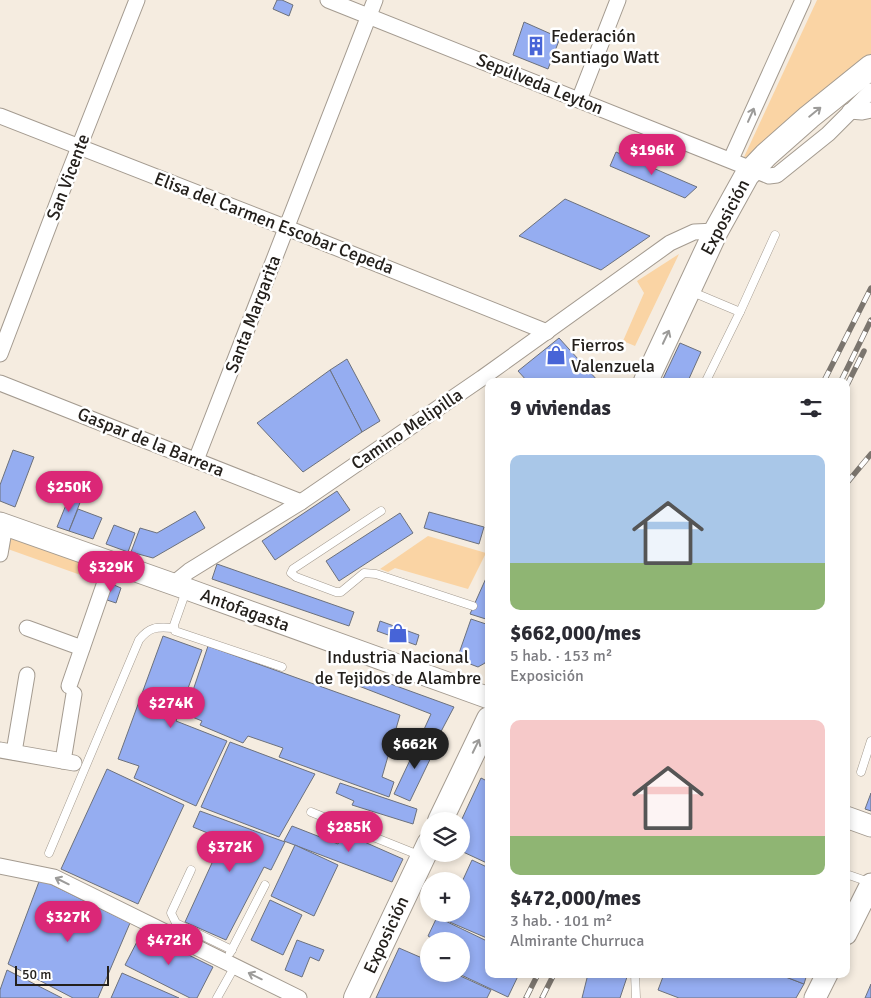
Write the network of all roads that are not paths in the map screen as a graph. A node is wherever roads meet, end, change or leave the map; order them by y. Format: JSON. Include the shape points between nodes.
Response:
{"nodes":[{"id":1,"x":137,"y":0,"type":"edge"},
{"id":2,"x":328,"y":0,"type":"edge"},
{"id":3,"x":375,"y":0,"type":"edge"},
{"id":4,"x":618,"y":0,"type":"edge"},
{"id":5,"x":803,"y":0,"type":"edge"},
{"id":6,"x":368,"y":16,"type":"junction"},
{"id":7,"x":871,"y":67,"type":"edge"},
{"id":8,"x":871,"y":91,"type":"edge"},
{"id":9,"x":579,"y":100,"type":"junction"},
{"id":10,"x":871,"y":110,"type":"edge"},
{"id":11,"x":850,"y":111,"type":"junction"},
{"id":12,"x":0,"y":116,"type":"edge"},
{"id":13,"x":79,"y":147,"type":"junction"},
{"id":14,"x":731,"y":159,"type":"junction"},
{"id":15,"x":753,"y":168,"type":"junction"},
{"id":16,"x":287,"y":228,"type":"junction"},
{"id":17,"x":716,"y":231,"type":"junction"},
{"id":18,"x":775,"y":236,"type":"dead end"},
{"id":19,"x":688,"y":290,"type":"junction"},
{"id":20,"x":740,"y":312,"type":"junction"},
{"id":21,"x":547,"y":332,"type":"junction"},
{"id":22,"x":0,"y":354,"type":"edge"},
{"id":23,"x":490,"y":378,"type":"edge"},
{"id":24,"x":647,"y":378,"type":"edge"},
{"id":25,"x":707,"y":378,"type":"edge"},
{"id":26,"x":485,"y":382,"type":"edge"},
{"id":27,"x":0,"y":383,"type":"edge"},
{"id":28,"x":196,"y":460,"type":"junction"},
{"id":29,"x":301,"y":502,"type":"junction"},
{"id":30,"x":381,"y":511,"type":"dead end"},
{"id":31,"x":3,"y":524,"type":"edge"},
{"id":32,"x":0,"y":554,"type":"edge"},
{"id":33,"x":112,"y":562,"type":"junction"},
{"id":34,"x":180,"y":587,"type":"junction"},
{"id":35,"x":473,"y":606,"type":"dead end"},
{"id":36,"x":26,"y":628,"type":"dead end"},
{"id":37,"x":174,"y":628,"type":"junction"},
{"id":38,"x":82,"y":648,"type":"junction"},
{"id":39,"x":282,"y":667,"type":"dead end"},
{"id":40,"x":27,"y":675,"type":"dead end"},
{"id":41,"x":485,"y":697,"type":"edge"},
{"id":42,"x":485,"y":727,"type":"edge"},
{"id":43,"x":871,"y":741,"type":"edge"},
{"id":44,"x":7,"y":751,"type":"edge"},
{"id":45,"x":861,"y":772,"type":"dead end"},
{"id":46,"x":312,"y":812,"type":"dead end"},
{"id":47,"x":444,"y":812,"type":"edge"},
{"id":48,"x":850,"y":819,"type":"edge"},
{"id":49,"x":871,"y":826,"type":"edge"},
{"id":50,"x":420,"y":849,"type":"edge"},
{"id":51,"x":49,"y":853,"type":"dead end"},
{"id":52,"x":421,"y":862,"type":"edge"},
{"id":53,"x":0,"y":866,"type":"edge"},
{"id":54,"x":191,"y":870,"type":"dead end"},
{"id":55,"x":850,"y":877,"type":"edge"},
{"id":56,"x":265,"y":885,"type":"dead end"},
{"id":57,"x":869,"y":894,"type":"edge"},
{"id":58,"x":850,"y":927,"type":"edge"},
{"id":59,"x":231,"y":959,"type":"junction"},
{"id":60,"x":635,"y":978,"type":"edge"},
{"id":61,"x":825,"y":978,"type":"edge"},
{"id":62,"x":217,"y":998,"type":"edge"},
{"id":63,"x":299,"y":998,"type":"edge"},
{"id":64,"x":356,"y":998,"type":"edge"},
{"id":65,"x":636,"y":998,"type":"edge"},
{"id":66,"x":815,"y":998,"type":"edge"}],
"edges":[{"from":1,"to":13,"type":"street","name":"San Vicente"},
{"from":2,"to":6,"type":"street","name":"Sepúlveda Leyton"},
{"from":3,"to":6,"type":"street","name":"Santa Margarita"},
{"from":4,"to":9,"type":"street"},
{"from":14,"to":5,"type":"street","name":"Exposición","one_way":true},
{"from":6,"to":9,"type":"street","name":"Sepúlveda Leyton"},
{"from":6,"to":16,"type":"street","name":"Santa Margarita"},
{"from":15,"to":7,"type":"main road","name":"Exposición","one_way":true},
{"from":8,"to":11,"type":"street"},
{"from":9,"to":14,"type":"street","name":"Sepúlveda Leyton"},
{"from":10,"to":11,"type":"street"},
{"from":11,"to":15,"type":"street","name":"Sepúlveda Leyton","via":[[828,134],[776,175],[769,176]]},
{"from":12,"to":13,"type":"street","name":"Elisa del Carmen Escobar Cepeda"},
{"from":13,"to":16,"type":"street","name":"Elisa del Carmen Escobar Cepeda"},
{"from":13,"to":22,"type":"street","name":"San Vicente"},
{"from":14,"to":15,"type":"street","name":"Sepúlveda Leyton"},
{"from":15,"to":17,"type":"main road","name":"Exposición"},
{"from":16,"to":21,"type":"street","name":"Elisa del Carmen Escobar Cepeda"},
{"from":16,"to":28,"type":"street","name":"Santa Margarita"},
{"from":17,"to":19,"type":"main road","name":"Exposición"},
{"from":17,"to":21,"type":"street","name":"Camino Melipilla","via":[[694,232],[678,238]]},
{"from":18,"to":20,"type":"lane"},
{"from":19,"to":20,"type":"lane"},
{"from":24,"to":19,"type":"main road","name":"Exposición","one_way":true},
{"from":20,"to":25,"type":"lane"},
{"from":21,"to":23,"type":"street","name":"Camino Melipilla"},
{"from":26,"to":29,"type":"street","name":"Camino Melipilla"},
{"from":27,"to":28,"type":"street","name":"Gaspar de la Barrera"},
{"from":28,"to":29,"type":"street","name":"Gaspar de la Barrera"},
{"from":29,"to":34,"type":"street","name":"Camino Melipilla","via":[[189,571]]},
{"from":30,"to":35,"type":"lane","via":[[293,568],[292,573],[336,592],[341,592],[364,573],[376,574]]},
{"from":31,"to":32,"type":"street"},
{"from":31,"to":33,"type":"main road","name":"Antofagasta"},
{"from":33,"to":34,"type":"main road","name":"Antofagasta"},
{"from":33,"to":38,"type":"street"},
{"from":34,"to":37,"type":"lane"},
{"from":34,"to":41,"type":"main road","name":"Antofagasta"},
{"from":36,"to":38,"type":"street"},
{"from":37,"to":39,"type":"lane"},
{"from":37,"to":51,"type":"lane","via":[[149,630],[139,640]]},
{"from":38,"to":44,"type":"street","via":[[72,690],[68,762]]},
{"from":40,"to":44,"type":"street"},
{"from":47,"to":42,"type":"main road","one_way":true},
{"from":43,"to":45,"type":"lane"},
{"from":46,"to":50,"type":"lane"},
{"from":48,"to":49,"type":"main road"},
{"from":52,"to":64,"type":"main road","name":"Exposición"},
{"from":59,"to":53,"type":"street","one_way":true,"via":[[54,877]]},
{"from":54,"to":59,"type":"lane","via":[[171,913],[174,920]]},
{"from":55,"to":57,"type":"lane"},
{"from":56,"to":59,"type":"lane"},
{"from":57,"to":58,"type":"main road"},
{"from":59,"to":62,"type":"lane"},
{"from":63,"to":59,"type":"street","one_way":true},
{"from":60,"to":65,"type":"lane"},
{"from":61,"to":66,"type":"main road"}]}
